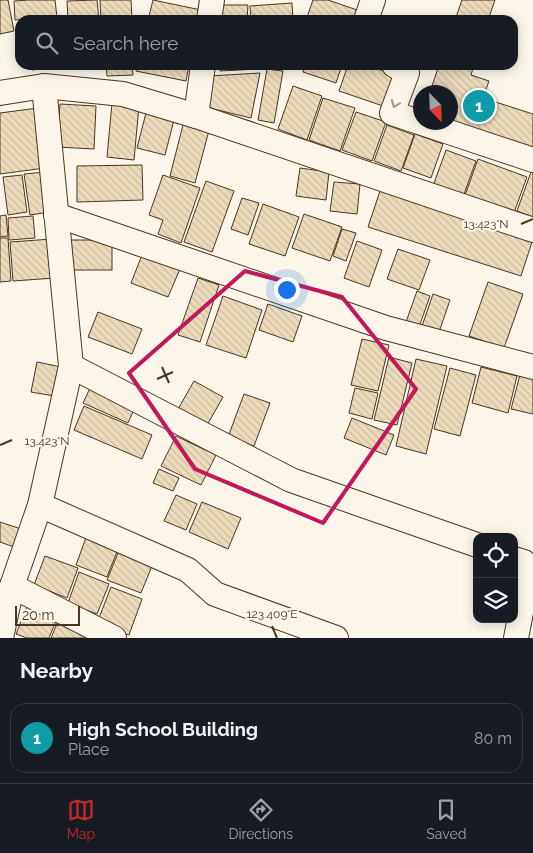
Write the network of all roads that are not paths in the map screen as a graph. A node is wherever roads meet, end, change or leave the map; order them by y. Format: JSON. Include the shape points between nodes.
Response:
{"nodes":[{"id":1,"x":212,"y":0,"type":"edge"},
{"id":2,"x":372,"y":0,"type":"edge"},
{"id":3,"x":210,"y":15,"type":"edge"},
{"id":4,"x":368,"y":15,"type":"edge"},
{"id":5,"x":202,"y":70,"type":"edge"},
{"id":6,"x":403,"y":70,"type":"edge"},
{"id":7,"x":44,"y":86,"type":"junction"},
{"id":8,"x":0,"y":93,"type":"edge"},
{"id":9,"x":196,"y":116,"type":"junction"},
{"id":10,"x":533,"y":160,"type":"edge"},
{"id":11,"x":56,"y":215,"type":"junction"},
{"id":12,"x":533,"y":230,"type":"edge"},
{"id":13,"x":71,"y":366,"type":"junction"},
{"id":14,"x":533,"y":367,"type":"edge"},
{"id":15,"x":40,"y":505,"type":"junction"},
{"id":16,"x":473,"y":544,"type":"edge"},
{"id":17,"x":518,"y":560,"type":"edge"},
{"id":18,"x":12,"y":586,"type":"junction"},
{"id":19,"x":1,"y":638,"type":"edge"},
{"id":20,"x":114,"y":638,"type":"edge"},
{"id":21,"x":336,"y":638,"type":"edge"},
{"id":22,"x":516,"y":638,"type":"edge"}],
"edges":[{"from":1,"to":3,"type":"street"},
{"from":2,"to":4,"type":"street"},
{"from":5,"to":9,"type":"street"},
{"from":6,"to":10,"type":"street","one_way":true,"via":[[408,73],[392,113]]},
{"from":7,"to":8,"type":"street"},
{"from":7,"to":9,"type":"street","via":[[123,94]]},
{"from":7,"to":11,"type":"street"},
{"from":9,"to":12,"type":"street"},
{"from":11,"to":13,"type":"street"},
{"from":11,"to":14,"type":"street","via":[[386,328]]},
{"from":13,"to":15,"type":"street"},
{"from":13,"to":16,"type":"street","via":[[291,480]]},
{"from":15,"to":18,"type":"street"},
{"from":15,"to":21,"type":"street","via":[[188,570],[214,594]]},
{"from":17,"to":22,"type":"street","via":[[524,562],[529,572]]},
{"from":18,"to":19,"type":"street"},
{"from":18,"to":20,"type":"street"}]}
